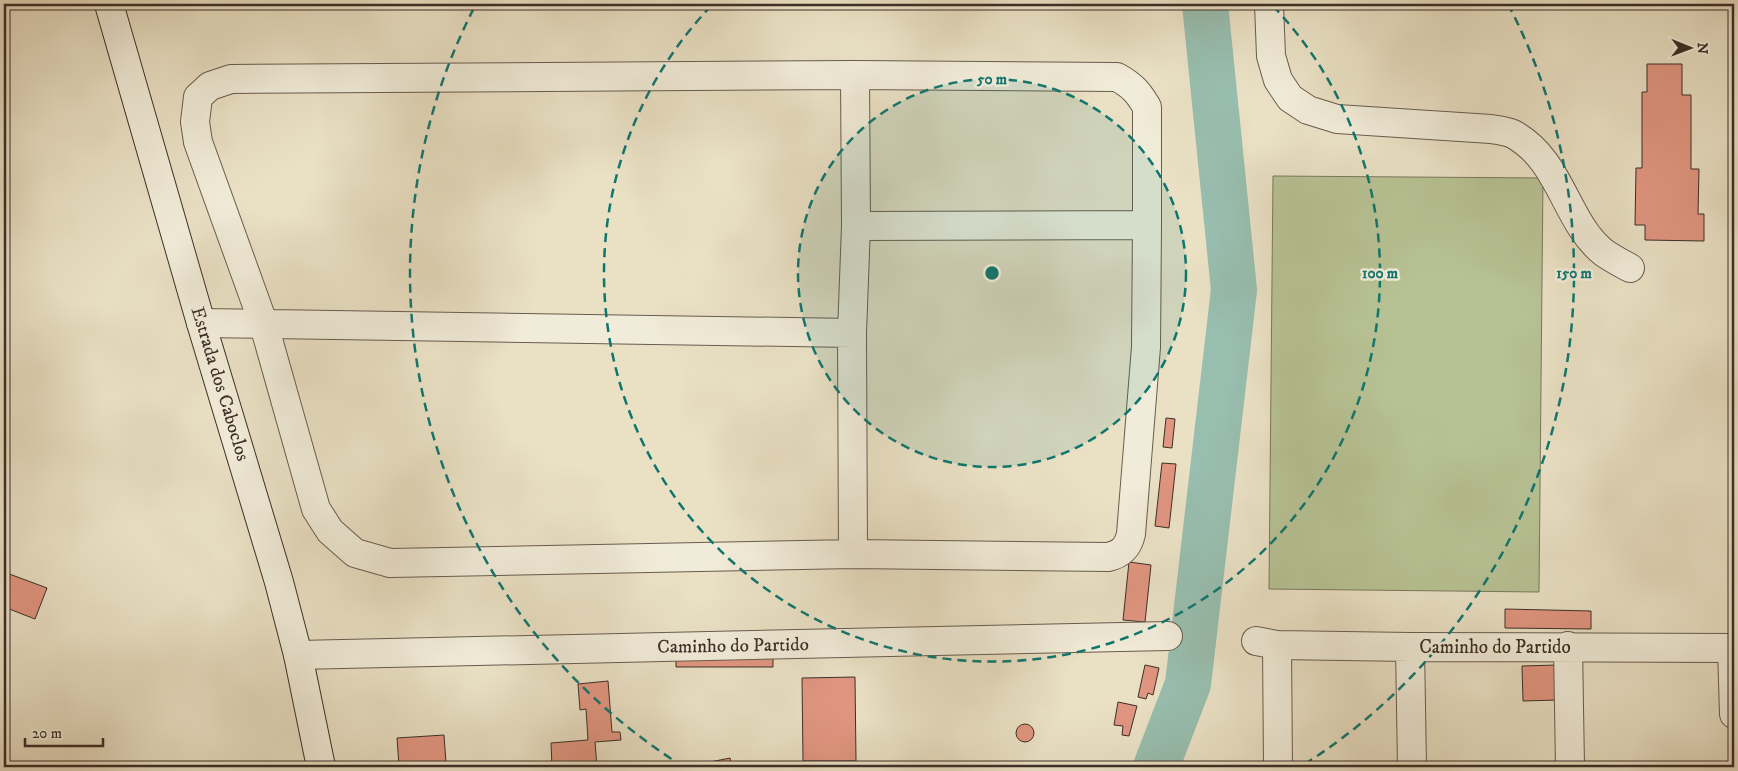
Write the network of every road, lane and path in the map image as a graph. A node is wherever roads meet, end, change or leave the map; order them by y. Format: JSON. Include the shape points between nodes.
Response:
{"nodes":[{"id":1,"x":109,"y":4,"type":"edge"},
{"id":2,"x":1269,"y":4,"type":"edge"},
{"id":3,"x":856,"y":76,"type":"junction"},
{"id":4,"x":1147,"y":225,"type":"junction"},
{"id":5,"x":856,"y":226,"type":"junction"},
{"id":6,"x":1630,"y":268,"type":"dead end"},
{"id":7,"x":201,"y":323,"type":"junction"},
{"id":8,"x":264,"y":325,"type":"junction"},
{"id":9,"x":852,"y":333,"type":"junction"},
{"id":10,"x":853,"y":554,"type":"junction"},
{"id":11,"x":1168,"y":636,"type":"dead end"},
{"id":12,"x":1568,"y":646,"type":"junction"},
{"id":13,"x":1410,"y":647,"type":"junction"},
{"id":14,"x":1733,"y":648,"type":"edge"},
{"id":15,"x":298,"y":655,"type":"junction"},
{"id":16,"x":1734,"y":714,"type":"edge"},
{"id":17,"x":321,"y":767,"type":"edge"},
{"id":18,"x":1278,"y":767,"type":"edge"},
{"id":19,"x":1412,"y":767,"type":"edge"},
{"id":20,"x":1570,"y":767,"type":"edge"}],
"edges":[{"from":1,"to":7,"type":"street","name":"Estrada dos Caboclos"},
{"from":2,"to":6,"type":"street","via":[[1271,56],[1278,80],[1290,98],[1308,110],[1337,119],[1491,129],[1512,134],[1534,150],[1551,171],[1591,239],[1603,252]]},
{"from":3,"to":4,"type":"street","via":[[1117,77],[1138,92],[1147,107]]},
{"from":3,"to":5,"type":"street"},
{"from":3,"to":8,"type":"street","via":[[231,79],[210,86],[198,98],[195,122],[198,142]]},
{"from":4,"to":5,"type":"street"},
{"from":4,"to":10,"type":"street","via":[[1146,347],[1131,534],[1124,550],[1108,557]]},
{"from":5,"to":9,"type":"street"},
{"from":7,"to":8,"type":"street"},
{"from":7,"to":15,"type":"street","name":"Estrada dos Caboclos"},
{"from":8,"to":9,"type":"street"},
{"from":8,"to":10,"type":"street","via":[[316,509],[330,531],[356,553],[390,563],[422,564]]},
{"from":9,"to":10,"type":"street"},
{"from":11,"to":15,"type":"street","name":"Caminho do Partido"},
{"from":12,"to":13,"type":"street","name":"Caminho do Partido"},
{"from":12,"to":14,"type":"street","name":"Caminho do Partido"},
{"from":12,"to":20,"type":"street"},
{"from":13,"to":18,"type":"street","name":"Caminho do Partido","via":[[1267,643]]},
{"from":13,"to":19,"type":"street"},
{"from":14,"to":16,"type":"street"},
{"from":15,"to":17,"type":"street","name":"Estrada dos Caboclos"}]}
